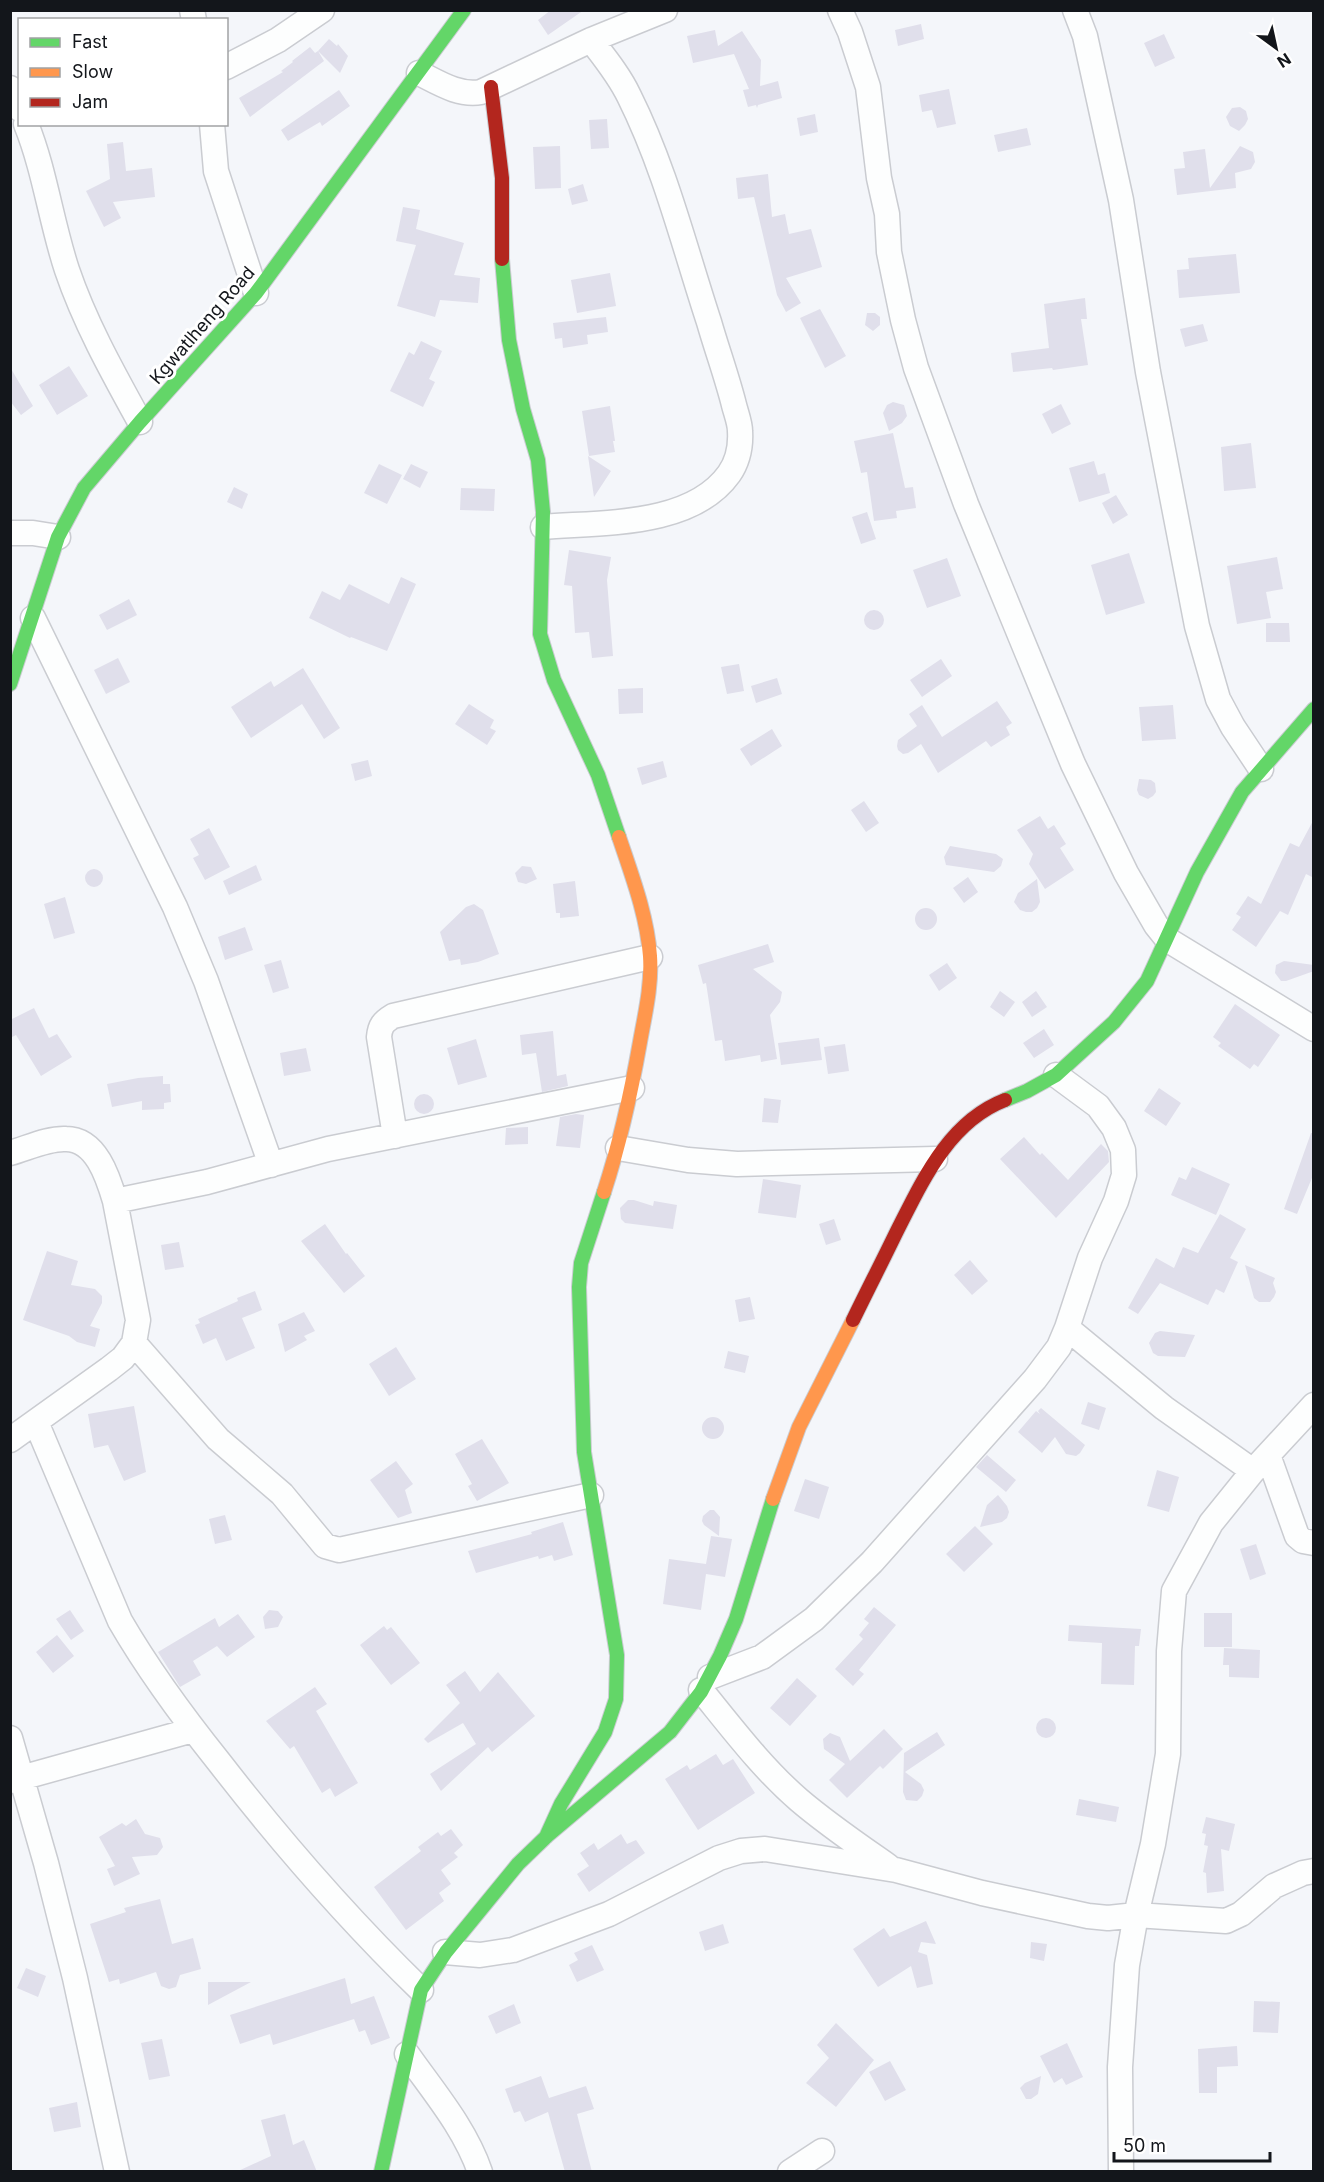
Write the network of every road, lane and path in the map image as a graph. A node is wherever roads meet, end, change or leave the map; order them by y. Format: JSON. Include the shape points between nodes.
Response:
{"nodes":[{"id":1,"x":322,"y":10,"type":"edge"},
{"id":2,"x":464,"y":10,"type":"edge"},
{"id":3,"x":665,"y":10,"type":"edge"},
{"id":4,"x":840,"y":10,"type":"edge"},
{"id":5,"x":1075,"y":10,"type":"edge"},
{"id":6,"x":591,"y":40,"type":"junction"},
{"id":7,"x":228,"y":67,"type":"edge"},
{"id":8,"x":419,"y":73,"type":"junction"},
{"id":9,"x":491,"y":87,"type":"junction"},
{"id":10,"x":10,"y":88,"type":"edge"},
{"id":11,"x":18,"y":105,"type":"edge"},
{"id":12,"x":27,"y":126,"type":"edge"},
{"id":13,"x":212,"y":126,"type":"edge"},
{"id":14,"x":256,"y":293,"type":"junction"},
{"id":15,"x":140,"y":422,"type":"junction"},
{"id":16,"x":543,"y":527,"type":"junction"},
{"id":17,"x":10,"y":533,"type":"edge"},
{"id":18,"x":58,"y":537,"type":"junction"},
{"id":19,"x":33,"y":618,"type":"junction"},
{"id":20,"x":10,"y":684,"type":"edge"},
{"id":21,"x":1314,"y":709,"type":"edge"},
{"id":22,"x":1261,"y":769,"type":"junction"},
{"id":23,"x":1168,"y":940,"type":"junction"},
{"id":24,"x":650,"y":957,"type":"junction"},
{"id":25,"x":1314,"y":1029,"type":"edge"},
{"id":26,"x":1056,"y":1074,"type":"junction"},
{"id":27,"x":632,"y":1088,"type":"junction"},
{"id":28,"x":395,"y":1136,"type":"junction"},
{"id":29,"x":618,"y":1148,"type":"junction"},
{"id":30,"x":10,"y":1153,"type":"edge"},
{"id":31,"x":934,"y":1160,"type":"junction"},
{"id":32,"x":271,"y":1165,"type":"junction"},
{"id":33,"x":115,"y":1201,"type":"junction"},
{"id":34,"x":1067,"y":1328,"type":"junction"},
{"id":35,"x":134,"y":1344,"type":"junction"},
{"id":36,"x":1314,"y":1406,"type":"edge"},
{"id":37,"x":36,"y":1422,"type":"junction"},
{"id":38,"x":10,"y":1440,"type":"edge"},
{"id":39,"x":1261,"y":1463,"type":"junction"},
{"id":40,"x":591,"y":1495,"type":"junction"},
{"id":41,"x":1314,"y":1544,"type":"edge"},
{"id":42,"x":705,"y":1683,"type":"junction"},
{"id":43,"x":194,"y":1730,"type":"junction"},
{"id":44,"x":10,"y":1738,"type":"edge"},
{"id":45,"x":16,"y":1779,"type":"edge"},
{"id":46,"x":546,"y":1837,"type":"junction"},
{"id":47,"x":896,"y":1870,"type":"junction"},
{"id":48,"x":1314,"y":1872,"type":"edge"},
{"id":49,"x":1136,"y":1914,"type":"junction"},
{"id":50,"x":445,"y":1952,"type":"junction"},
{"id":51,"x":421,"y":1989,"type":"junction"},
{"id":52,"x":407,"y":2054,"type":"junction"},
{"id":53,"x":822,"y":2151,"type":"dead end"},
{"id":54,"x":117,"y":2172,"type":"edge"},
{"id":55,"x":381,"y":2172,"type":"edge"},
{"id":56,"x":480,"y":2172,"type":"edge"},
{"id":57,"x":790,"y":2172,"type":"edge"},
{"id":58,"x":1121,"y":2172,"type":"edge"}],
"edges":[{"from":1,"to":7,"type":"street"},
{"from":2,"to":8,"type":"street","name":"Kgwatlheng Road"},
{"from":3,"to":6,"type":"street"},
{"from":4,"to":23,"type":"street","via":[[868,87],[889,252],[916,368],[966,504],[1073,764],[1126,873]]},
{"from":5,"to":22,"type":"street","via":[[1085,36],[1121,200],[1148,372],[1197,626],[1218,699]]},
{"from":6,"to":9,"type":"street"},
{"from":6,"to":16,"type":"street","via":[[628,94],[665,179],[741,430],[739,455],[720,485],[686,508],[651,518]]},
{"from":8,"to":9,"type":"street","via":[[469,94]]},
{"from":8,"to":14,"type":"street","name":"Kgwatlheng Road"},
{"from":9,"to":16,"type":"street","via":[[502,178],[502,262],[509,340],[538,460]]},
{"from":10,"to":11,"type":"street"},
{"from":12,"to":15,"type":"street","via":[[67,271],[101,350]]},
{"from":13,"to":14,"type":"street","via":[[216,171]]},
{"from":14,"to":15,"type":"street","name":"Kgwatlheng Road"},
{"from":15,"to":18,"type":"street","name":"Kgwatlheng Road","via":[[84,488]]},
{"from":16,"to":24,"type":"street","via":[[540,634],[554,680],[598,775],[642,906]]},
{"from":17,"to":18,"type":"street"},
{"from":18,"to":19,"type":"street","name":"Kgwatlheng Road"},
{"from":19,"to":20,"type":"street","name":"Kgwatlheng Road"},
{"from":19,"to":32,"type":"street","via":[[176,907]]},
{"from":21,"to":22,"type":"street"},
{"from":22,"to":23,"type":"street","via":[[1242,792],[1197,872]]},
{"from":23,"to":25,"type":"street"},
{"from":23,"to":26,"type":"street","via":[[1147,981],[1114,1022]]},
{"from":24,"to":27,"type":"street","via":[[648,999]]},
{"from":24,"to":28,"type":"street","via":[[386,1020],[379,1037]]},
{"from":26,"to":31,"type":"street","via":[[994,1104],[967,1122]]},
{"from":26,"to":34,"type":"street","via":[[1098,1106],[1114,1128],[1123,1150],[1124,1175],[1116,1202],[1090,1258]]},
{"from":27,"to":28,"type":"street"},
{"from":27,"to":29,"type":"street"},
{"from":28,"to":32,"type":"street"},
{"from":29,"to":31,"type":"street","via":[[737,1164]]},
{"from":29,"to":40,"type":"street","via":[[581,1263],[579,1287],[584,1452]]},
{"from":30,"to":33,"type":"street","via":[[66,1138],[80,1141],[108,1177]]},
{"from":31,"to":42,"type":"street","via":[[790,1447],[737,1617]]},
{"from":32,"to":33,"type":"street"},
{"from":33,"to":35,"type":"street","via":[[138,1320]]},
{"from":34,"to":39,"type":"street","via":[[1164,1408]]},
{"from":34,"to":42,"type":"street","via":[[1059,1347],[1035,1379],[872,1562],[814,1619],[762,1658]]},
{"from":35,"to":37,"type":"street","via":[[109,1370]]},
{"from":35,"to":40,"type":"street","via":[[218,1438],[282,1494],[316,1538],[332,1550]]},
{"from":36,"to":39,"type":"street"},
{"from":37,"to":38,"type":"street"},
{"from":37,"to":43,"type":"street","via":[[120,1621]]},
{"from":39,"to":41,"type":"street","via":[[1296,1536]]},
{"from":39,"to":49,"type":"street","via":[[1211,1523],[1174,1591],[1168,1754]]},
{"from":40,"to":46,"type":"street","via":[[616,1655],[616,1699],[605,1732],[561,1804]]},
{"from":42,"to":46,"type":"street","via":[[678,1724]]},
{"from":42,"to":47,"type":"street","via":[[761,1763],[798,1800]]},
{"from":43,"to":45,"type":"street"},
{"from":43,"to":51,"type":"street","via":[[266,1822],[373,1943]]},
{"from":44,"to":45,"type":"street"},
{"from":45,"to":54,"type":"street","via":[[46,1863]]},
{"from":46,"to":50,"type":"street","via":[[511,1870]]},
{"from":47,"to":49,"type":"street","via":[[1088,1916]]},
{"from":47,"to":50,"type":"street","via":[[765,1849],[741,1851],[719,1858],[609,1914],[513,1950],[480,1955]]},
{"from":48,"to":49,"type":"street","via":[[1274,1886],[1241,1914],[1226,1921]]},
{"from":49,"to":58,"type":"street","via":[[1127,1965],[1120,2067]]},
{"from":50,"to":51,"type":"street"},
{"from":51,"to":52,"type":"street"},
{"from":52,"to":55,"type":"street"},
{"from":52,"to":56,"type":"street","via":[[456,2124]]},
{"from":53,"to":57,"type":"street"}]}
